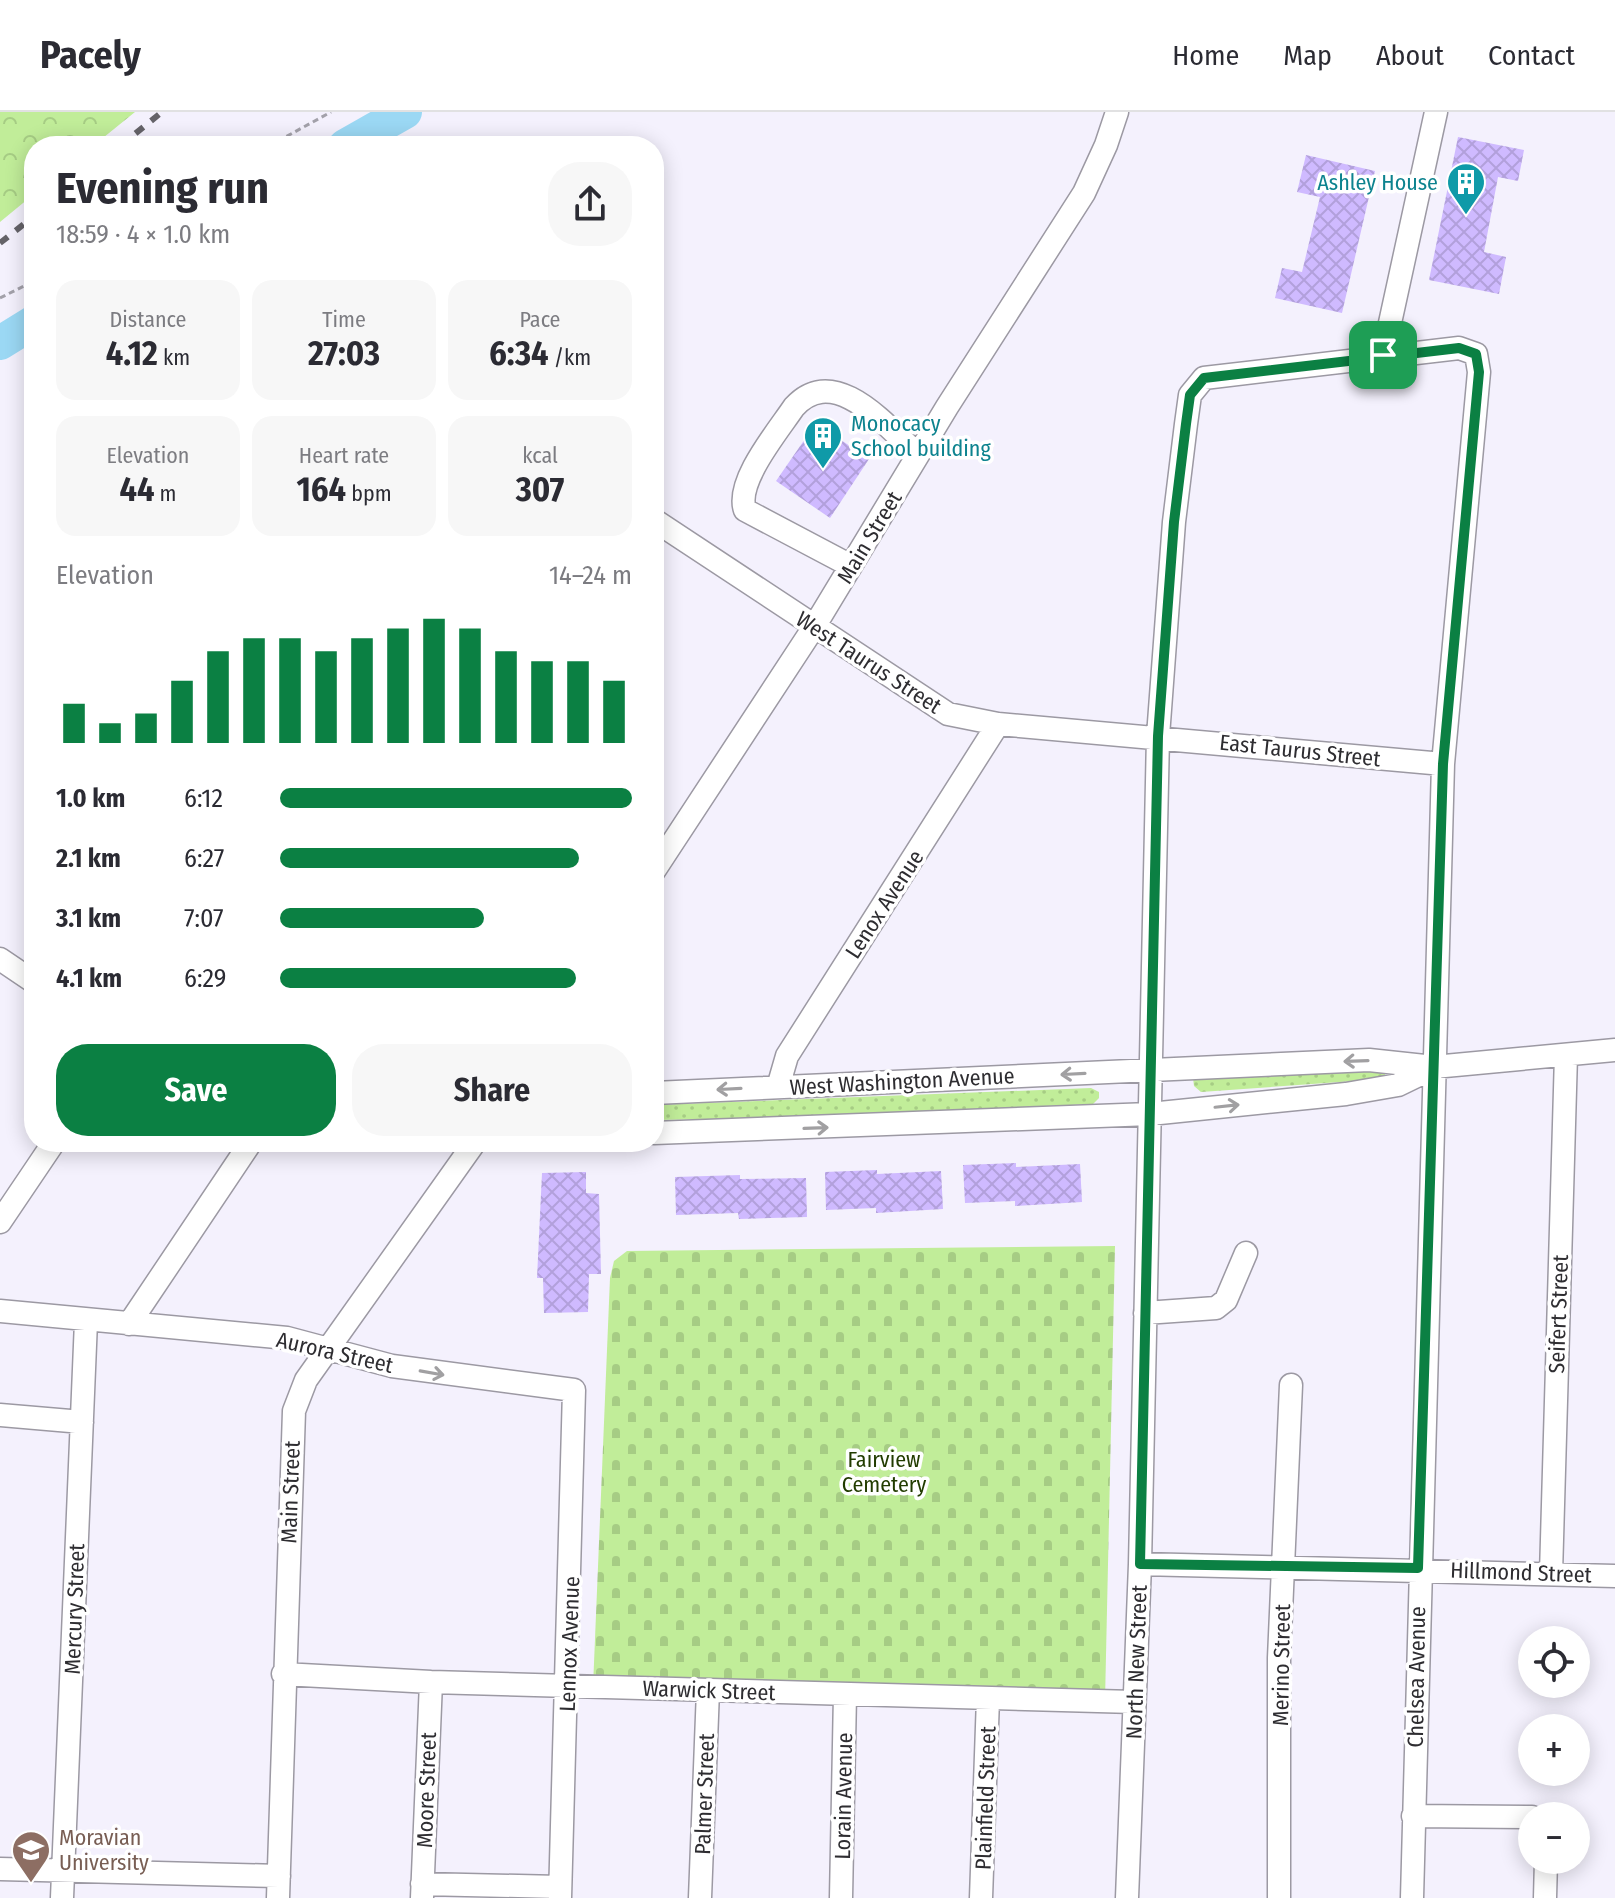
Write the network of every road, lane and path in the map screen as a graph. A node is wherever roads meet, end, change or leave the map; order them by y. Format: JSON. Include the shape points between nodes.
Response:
{"nodes":[{"id":1,"x":331,"y":112,"type":"edge"},
{"id":2,"x":1117,"y":112,"type":"edge"},
{"id":3,"x":1436,"y":112,"type":"edge"},
{"id":4,"x":287,"y":136,"type":"edge"},
{"id":5,"x":24,"y":286,"type":"edge"},
{"id":6,"x":0,"y":298,"type":"edge"},
{"id":7,"x":1383,"y":355,"type":"junction"},
{"id":8,"x":918,"y":455,"type":"junction"},
{"id":9,"x":664,"y":536,"type":"edge"},
{"id":10,"x":851,"y":566,"type":"junction"},
{"id":11,"x":814,"y":627,"type":"junction"},
{"id":12,"x":998,"y":724,"type":"junction"},
{"id":13,"x":1158,"y":736,"type":"junction"},
{"id":14,"x":1443,"y":764,"type":"junction"},
{"id":15,"x":664,"y":856,"type":"edge"},
{"id":16,"x":0,"y":959,"type":"edge"},
{"id":17,"x":24,"y":975,"type":"edge"},
{"id":18,"x":1615,"y":1050,"type":"edge"},
{"id":19,"x":1566,"y":1055,"type":"junction"},
{"id":20,"x":1434,"y":1067,"type":"junction"},
{"id":21,"x":1151,"y":1070,"type":"junction"},
{"id":22,"x":778,"y":1087,"type":"junction"},
{"id":23,"x":664,"y":1093,"type":"edge"},
{"id":24,"x":1150,"y":1114,"type":"junction"},
{"id":25,"x":664,"y":1133,"type":"edge"},
{"id":26,"x":47,"y":1152,"type":"edge"},
{"id":27,"x":244,"y":1152,"type":"edge"},
{"id":28,"x":468,"y":1152,"type":"edge"},
{"id":29,"x":0,"y":1222,"type":"edge"},
{"id":30,"x":1246,"y":1253,"type":"dead end"},
{"id":31,"x":0,"y":1311,"type":"edge"},
{"id":32,"x":1145,"y":1313,"type":"junction"},
{"id":33,"x":86,"y":1321,"type":"junction"},
{"id":34,"x":129,"y":1324,"type":"junction"},
{"id":35,"x":329,"y":1351,"type":"junction"},
{"id":36,"x":1291,"y":1385,"type":"dead end"},
{"id":37,"x":574,"y":1390,"type":"joint"},
{"id":38,"x":0,"y":1415,"type":"edge"},
{"id":39,"x":82,"y":1422,"type":"junction"},
{"id":40,"x":1140,"y":1564,"type":"junction"},
{"id":41,"x":1284,"y":1567,"type":"junction"},
{"id":42,"x":1418,"y":1568,"type":"junction"},
{"id":43,"x":1551,"y":1574,"type":"junction"},
{"id":44,"x":1615,"y":1576,"type":"edge"},
{"id":45,"x":283,"y":1674,"type":"junction"},
{"id":46,"x":431,"y":1682,"type":"junction"},
{"id":47,"x":568,"y":1686,"type":"junction"},
{"id":48,"x":708,"y":1690,"type":"junction"},
{"id":49,"x":845,"y":1694,"type":"junction"},
{"id":50,"x":988,"y":1698,"type":"junction"},
{"id":51,"x":1134,"y":1702,"type":"junction"},
{"id":52,"x":1413,"y":1816,"type":"junction"},
{"id":53,"x":1518,"y":1817,"type":"edge"},
{"id":54,"x":0,"y":1869,"type":"edge"},
{"id":55,"x":63,"y":1870,"type":"junction"},
{"id":56,"x":1546,"y":1874,"type":"edge"},
{"id":57,"x":278,"y":1887,"type":"edge"},
{"id":58,"x":422,"y":1891,"type":"edge"},
{"id":59,"x":560,"y":1893,"type":"edge"},
{"id":60,"x":62,"y":1898,"type":"edge"},
{"id":61,"x":700,"y":1898,"type":"edge"},
{"id":62,"x":841,"y":1898,"type":"edge"},
{"id":63,"x":981,"y":1898,"type":"edge"},
{"id":64,"x":1127,"y":1898,"type":"edge"},
{"id":65,"x":1279,"y":1898,"type":"edge"},
{"id":66,"x":1412,"y":1898,"type":"edge"},
{"id":67,"x":1545,"y":1898,"type":"edge"}],
"edges":[{"from":1,"to":4,"type":"path"},
{"from":2,"to":8,"type":"street","name":"Main Street","via":[[1084,193]]},
{"from":3,"to":7,"type":"street"},
{"from":5,"to":6,"type":"path"},
{"from":7,"to":13,"type":"street","name":"North New Street","via":[[1204,378],[1190,395],[1174,522]]},
{"from":7,"to":14,"type":"street","name":"Chelsea Avenue","via":[[1459,348],[1476,354],[1479,372]]},
{"from":8,"to":10,"type":"street","name":"Main Street"},
{"from":8,"to":10,"type":"street","via":[[848,396],[825,391],[794,407],[749,477],[745,510]]},
{"from":9,"to":11,"type":"street","name":"West Taurus Street"},
{"from":10,"to":11,"type":"street","name":"Main Street"},
{"from":11,"to":12,"type":"street","name":"West Taurus Street","via":[[948,714]]},
{"from":11,"to":15,"type":"street","name":"Main Street"},
{"from":12,"to":13,"type":"street","name":"West Taurus Street"},
{"from":12,"to":22,"type":"street","name":"Lenox Avenue","via":[[787,1056]]},
{"from":13,"to":14,"type":"street","name":"East Taurus Street"},
{"from":13,"to":21,"type":"street","name":"North New Street"},
{"from":14,"to":20,"type":"street","name":"Chelsea Avenue"},
{"from":16,"to":17,"type":"street"},
{"from":18,"to":19,"type":"street"},
{"from":19,"to":20,"type":"street"},
{"from":19,"to":43,"type":"street","name":"Seifert Street"},
{"from":20,"to":21,"type":"street","name":"West Washington Avenue","one_way":true,"via":[[1369,1060]]},
{"from":24,"to":20,"type":"street","name":"West Washington Avenue","one_way":true,"via":[[1346,1094],[1398,1085]]},
{"from":20,"to":42,"type":"street","name":"Chelsea Avenue"},
{"from":21,"to":22,"type":"street","name":"West Washington Avenue","one_way":true},
{"from":21,"to":24,"type":"street","name":"North New Street"},
{"from":22,"to":23,"type":"street","name":"West Washington Avenue","one_way":true},
{"from":25,"to":24,"type":"street","name":"West Washington Avenue","one_way":true},
{"from":24,"to":32,"type":"street","name":"North New Street"},
{"from":26,"to":29,"type":"street"},
{"from":27,"to":34,"type":"street"},
{"from":28,"to":35,"type":"street","name":"Main Street"},
{"from":30,"to":32,"type":"street","via":[[1226,1300],[1216,1308]]},
{"from":31,"to":33,"type":"street","name":"Aurora Street"},
{"from":32,"to":40,"type":"street","name":"North New Street"},
{"from":33,"to":34,"type":"street","name":"Aurora Street"},
{"from":33,"to":39,"type":"street","name":"Mercury Street"},
{"from":34,"to":35,"type":"street","name":"Aurora Street","via":[[287,1338]]},
{"from":35,"to":37,"type":"street","name":"Aurora Street","one_way":true,"via":[[448,1376]]},
{"from":35,"to":45,"type":"street","name":"Main Street","via":[[306,1380],[294,1411]]},
{"from":36,"to":41,"type":"street","name":"Merino Street"},
{"from":37,"to":47,"type":"street","name":"Lennox Avenue"},
{"from":38,"to":39,"type":"street"},
{"from":39,"to":55,"type":"street","name":"Mercury Street"},
{"from":40,"to":41,"type":"street","name":"Hillmond Street"},
{"from":40,"to":51,"type":"street","name":"North New Street"},
{"from":41,"to":42,"type":"street","name":"Hillmond Street"},
{"from":41,"to":65,"type":"street","name":"Merino Street"},
{"from":42,"to":43,"type":"street","name":"Hillmond Street"},
{"from":42,"to":52,"type":"street","name":"Chelsea Avenue"},
{"from":43,"to":44,"type":"street","name":"Hillmond Street"},
{"from":45,"to":46,"type":"street","name":"Warwick Street"},
{"from":45,"to":57,"type":"street","name":"Main Street"},
{"from":46,"to":47,"type":"street","name":"Warwick Street"},
{"from":46,"to":58,"type":"street","name":"Moore Street"},
{"from":47,"to":48,"type":"street","name":"Warwick Street"},
{"from":47,"to":59,"type":"street","name":"Lennox Avenue"},
{"from":48,"to":49,"type":"street","name":"Warwick Street"},
{"from":48,"to":61,"type":"street","name":"Palmer Street"},
{"from":49,"to":50,"type":"street","name":"Warwick Street"},
{"from":49,"to":62,"type":"street","name":"Lorain Avenue"},
{"from":50,"to":51,"type":"street","name":"Warwick Street"},
{"from":50,"to":63,"type":"street","name":"Plainfield Street"},
{"from":51,"to":64,"type":"street","name":"North New Street"},
{"from":52,"to":53,"type":"street"},
{"from":52,"to":66,"type":"street","name":"Chelsea Avenue"},
{"from":54,"to":55,"type":"street"},
{"from":55,"to":57,"type":"street"},
{"from":55,"to":60,"type":"street","name":"Mercury Street"},
{"from":56,"to":67,"type":"street"},
{"from":58,"to":59,"type":"street"}]}
